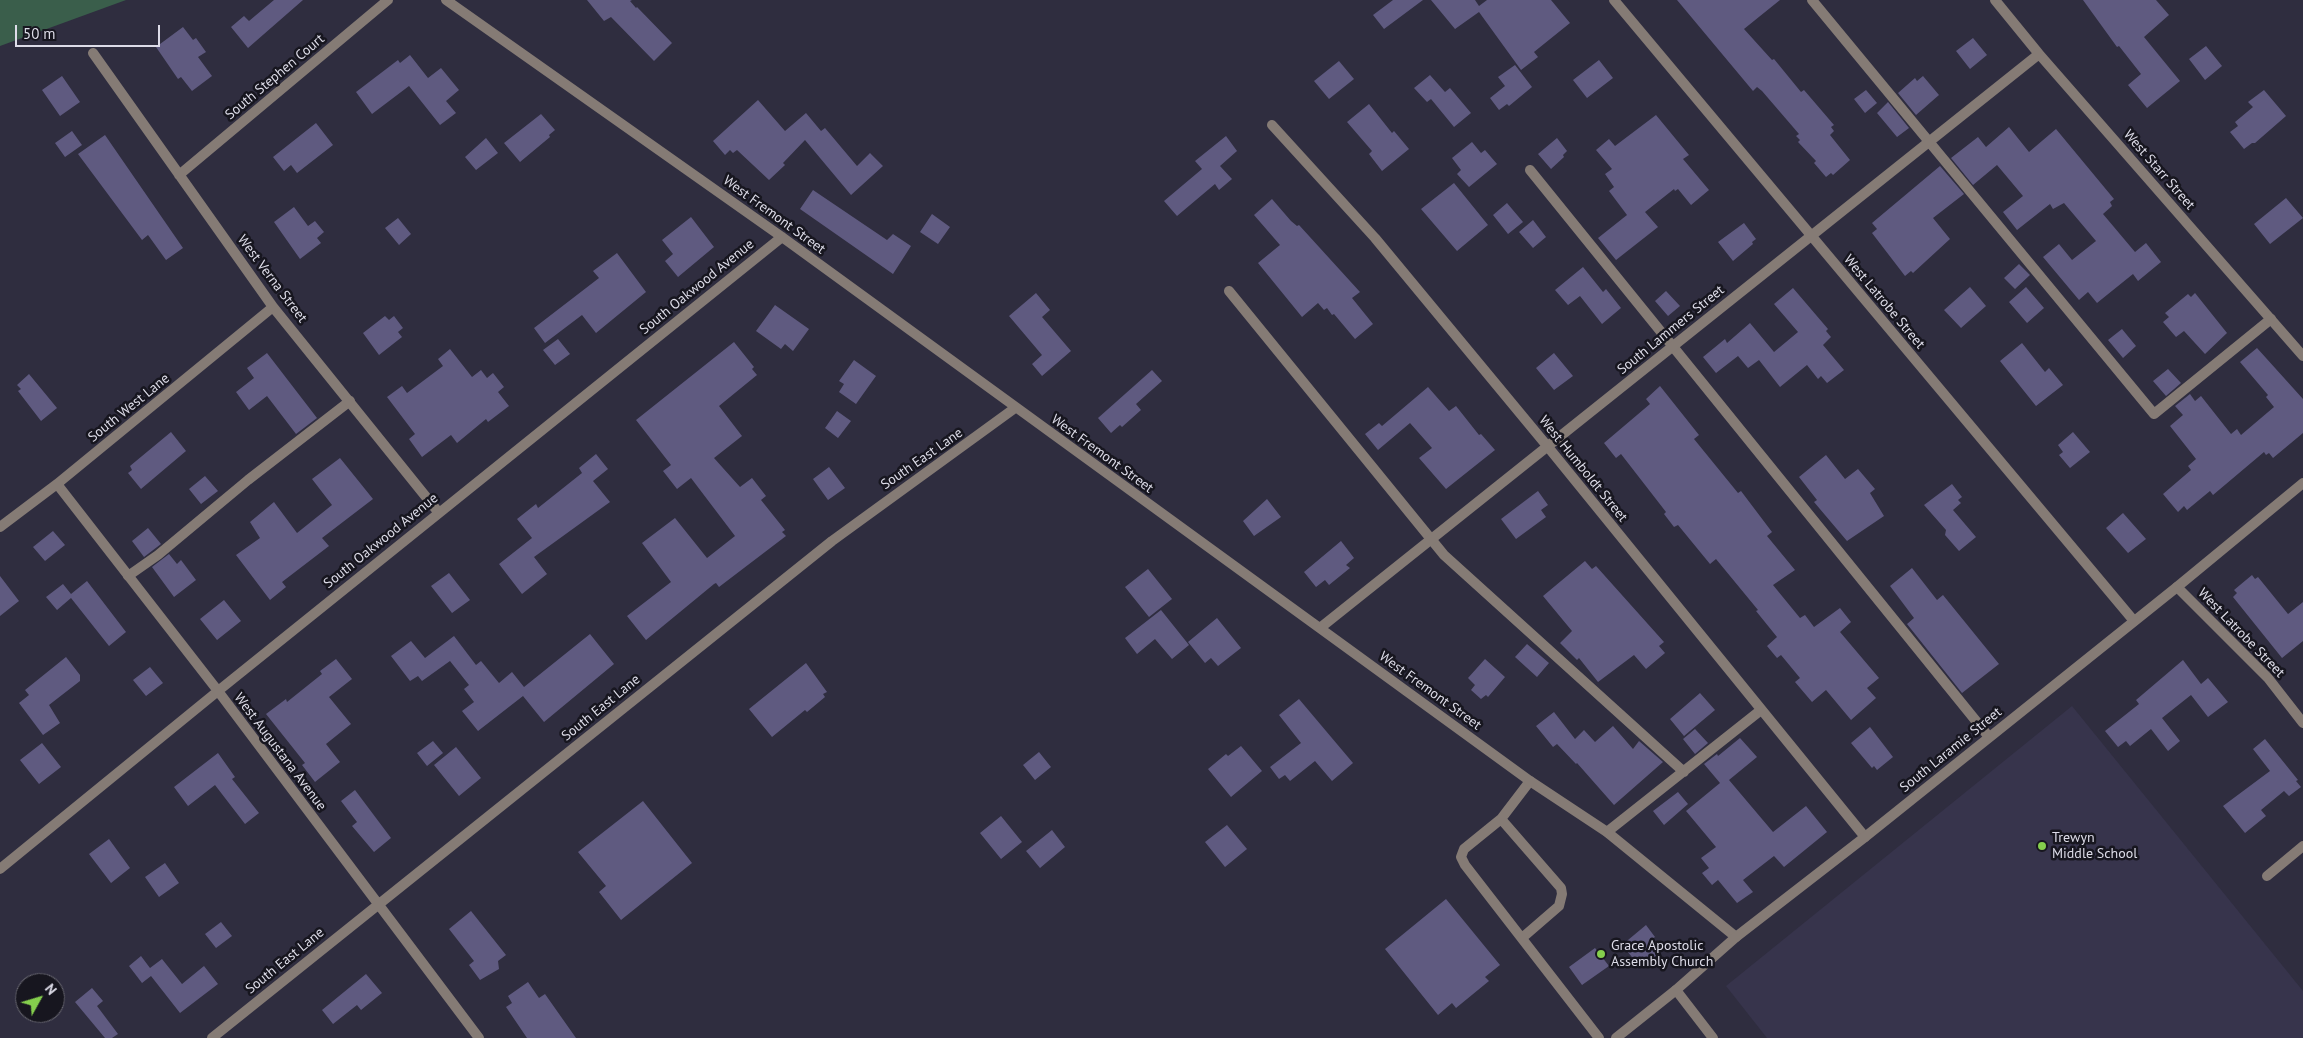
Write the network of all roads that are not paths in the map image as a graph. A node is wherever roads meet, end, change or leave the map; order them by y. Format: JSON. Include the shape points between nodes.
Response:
{"nodes":[{"id":1,"x":388,"y":0,"type":"edge"},
{"id":2,"x":446,"y":0,"type":"edge"},
{"id":3,"x":1614,"y":0,"type":"edge"},
{"id":4,"x":1812,"y":0,"type":"edge"},
{"id":5,"x":1995,"y":0,"type":"edge"},
{"id":6,"x":93,"y":54,"type":"dead end"},
{"id":7,"x":2039,"y":54,"type":"junction"},
{"id":8,"x":1272,"y":125,"type":"dead end"},
{"id":9,"x":1929,"y":142,"type":"junction"},
{"id":10,"x":1530,"y":170,"type":"dead end"},
{"id":11,"x":179,"y":175,"type":"junction"},
{"id":12,"x":1810,"y":236,"type":"junction"},
{"id":13,"x":782,"y":237,"type":"junction"},
{"id":14,"x":1229,"y":291,"type":"dead end"},
{"id":15,"x":273,"y":307,"type":"junction"},
{"id":16,"x":2271,"y":319,"type":"junction"},
{"id":17,"x":1673,"y":347,"type":"junction"},
{"id":18,"x":2303,"y":356,"type":"edge"},
{"id":19,"x":350,"y":402,"type":"junction"},
{"id":20,"x":1015,"y":408,"type":"junction"},
{"id":21,"x":1548,"y":447,"type":"junction"},
{"id":22,"x":57,"y":484,"type":"junction"},
{"id":23,"x":2302,"y":486,"type":"edge"},
{"id":24,"x":439,"y":512,"type":"junction"},
{"id":25,"x":0,"y":527,"type":"edge"},
{"id":26,"x":1432,"y":540,"type":"junction"},
{"id":27,"x":128,"y":576,"type":"junction"},
{"id":28,"x":2177,"y":588,"type":"junction"},
{"id":29,"x":2134,"y":621,"type":"junction"},
{"id":30,"x":1320,"y":628,"type":"junction"},
{"id":31,"x":218,"y":691,"type":"junction"},
{"id":32,"x":1761,"y":710,"type":"junction"},
{"id":33,"x":2303,"y":722,"type":"edge"},
{"id":34,"x":1989,"y":737,"type":"junction"},
{"id":35,"x":1684,"y":772,"type":"junction"},
{"id":36,"x":1530,"y":781,"type":"junction"},
{"id":37,"x":1501,"y":819,"type":"junction"},
{"id":38,"x":1607,"y":832,"type":"junction"},
{"id":39,"x":1865,"y":837,"type":"junction"},
{"id":40,"x":2303,"y":846,"type":"edge"},
{"id":41,"x":0,"y":869,"type":"edge"},
{"id":42,"x":2267,"y":876,"type":"dead end"},
{"id":43,"x":378,"y":905,"type":"junction"},
{"id":44,"x":1736,"y":937,"type":"junction"},
{"id":45,"x":1522,"y":938,"type":"junction"},
{"id":46,"x":1676,"y":990,"type":"junction"},
{"id":47,"x":212,"y":1038,"type":"edge"},
{"id":48,"x":479,"y":1038,"type":"edge"},
{"id":49,"x":1599,"y":1038,"type":"edge"},
{"id":50,"x":1616,"y":1038,"type":"edge"},
{"id":51,"x":1713,"y":1038,"type":"edge"}],
"edges":[{"from":1,"to":11,"type":"street","name":"South Stephen Court"},
{"from":2,"to":13,"type":"street","name":"West Fremont Street"},
{"from":3,"to":12,"type":"street","name":"West Latrobe Street"},
{"from":4,"to":9,"type":"street"},
{"from":5,"to":7,"type":"street","name":"West Starr Street"},
{"from":6,"to":11,"type":"street","name":"West Verna Street"},
{"from":7,"to":9,"type":"street","name":"South Lammers Street"},
{"from":7,"to":16,"type":"street","name":"West Starr Street"},
{"from":8,"to":21,"type":"street","name":"West Humboldt Street","via":[[1352,210]]},
{"from":9,"to":12,"type":"street","name":"South Lammers Street"},
{"from":9,"to":16,"type":"street","via":[[2154,414]]},
{"from":10,"to":17,"type":"street"},
{"from":11,"to":15,"type":"street","name":"West Verna Street"},
{"from":12,"to":17,"type":"street","name":"South Lammers Street"},
{"from":12,"to":29,"type":"street","name":"West Latrobe Street"},
{"from":13,"to":20,"type":"street","name":"West Fremont Street"},
{"from":13,"to":24,"type":"street","name":"South Oakwood Avenue"},
{"from":14,"to":26,"type":"street"},
{"from":15,"to":19,"type":"street","name":"West Verna Street"},
{"from":15,"to":22,"type":"street","name":"South West Lane"},
{"from":16,"to":18,"type":"street","name":"West Starr Street"},
{"from":17,"to":21,"type":"street","name":"South Lammers Street"},
{"from":17,"to":34,"type":"street"},
{"from":19,"to":24,"type":"street","name":"West Verna Street"},
{"from":19,"to":27,"type":"street"},
{"from":20,"to":30,"type":"street","name":"West Fremont Street"},
{"from":20,"to":43,"type":"street","name":"South East Lane","via":[[824,547]]},
{"from":21,"to":26,"type":"street","name":"South Lammers Street"},
{"from":21,"to":32,"type":"street","name":"West Humboldt Street"},
{"from":22,"to":25,"type":"street","name":"South West Lane"},
{"from":22,"to":27,"type":"street","name":"West Augustana Avenue"},
{"from":23,"to":28,"type":"street","name":"South Laramie Street"},
{"from":24,"to":31,"type":"street","name":"South Oakwood Avenue"},
{"from":26,"to":30,"type":"street","name":"South Lammers Street"},
{"from":26,"to":35,"type":"street","via":[[1444,555]]},
{"from":27,"to":31,"type":"street","name":"West Augustana Avenue"},
{"from":28,"to":29,"type":"street","name":"South Laramie Street"},
{"from":28,"to":33,"type":"street","name":"West Latrobe Street","via":[[2268,678]]},
{"from":29,"to":34,"type":"street","name":"South Laramie Street"},
{"from":30,"to":36,"type":"street","name":"West Fremont Street"},
{"from":31,"to":41,"type":"street","name":"South Oakwood Avenue"},
{"from":31,"to":43,"type":"street","name":"West Augustana Avenue"},
{"from":32,"to":35,"type":"street"},
{"from":32,"to":39,"type":"street","name":"West Humboldt Street"},
{"from":34,"to":39,"type":"street","name":"South Laramie Street"},
{"from":35,"to":38,"type":"street"},
{"from":36,"to":37,"type":"street"},
{"from":36,"to":38,"type":"street","name":"West Fremont Street"},
{"from":37,"to":45,"type":"street","via":[[1464,849],[1461,857]]},
{"from":37,"to":45,"type":"street","via":[[1561,888],[1558,906]]},
{"from":38,"to":44,"type":"street","name":"West Fremont Street"},
{"from":39,"to":44,"type":"street","name":"South Laramie Street"},
{"from":40,"to":42,"type":"street"},
{"from":43,"to":47,"type":"street","name":"South East Lane"},
{"from":43,"to":48,"type":"street","name":"West Augustana Avenue"},
{"from":44,"to":46,"type":"street","name":"South Laramie Street"},
{"from":45,"to":49,"type":"street"},
{"from":46,"to":50,"type":"street","name":"South Laramie Street"},
{"from":46,"to":51,"type":"street"}]}
